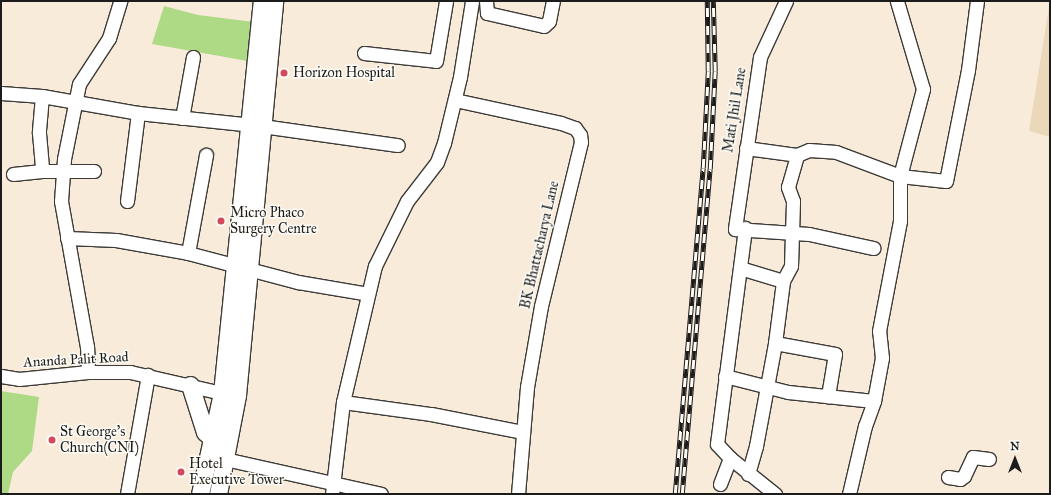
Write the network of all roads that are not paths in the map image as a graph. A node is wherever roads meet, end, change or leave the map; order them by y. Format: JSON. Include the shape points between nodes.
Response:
{"nodes":[{"id":1,"x":120,"y":1,"type":"edge"},
{"id":2,"x":262,"y":1,"type":"edge"},
{"id":3,"x":274,"y":1,"type":"edge"},
{"id":4,"x":446,"y":1,"type":"edge"},
{"id":5,"x":472,"y":1,"type":"edge"},
{"id":6,"x":486,"y":1,"type":"edge"},
{"id":7,"x":553,"y":1,"type":"edge"},
{"id":8,"x":786,"y":1,"type":"edge"},
{"id":9,"x":897,"y":1,"type":"edge"},
{"id":10,"x":977,"y":1,"type":"edge"},
{"id":11,"x":364,"y":53,"type":"dead end"},
{"id":12,"x":193,"y":57,"type":"dead end"},
{"id":13,"x":1,"y":93,"type":"edge"},
{"id":14,"x":42,"y":96,"type":"junction"},
{"id":15,"x":455,"y":100,"type":"junction"},
{"id":16,"x":76,"y":101,"type":"junction"},
{"id":17,"x":138,"y":112,"type":"junction"},
{"id":18,"x":182,"y":118,"type":"junction"},
{"id":19,"x":256,"y":125,"type":"junction"},
{"id":20,"x":398,"y":145,"type":"dead end"},
{"id":21,"x":746,"y":148,"type":"junction"},
{"id":22,"x":206,"y":155,"type":"dead end"},
{"id":23,"x":797,"y":155,"type":"junction"},
{"id":24,"x":42,"y":171,"type":"junction"},
{"id":25,"x":63,"y":172,"type":"junction"},
{"id":26,"x":94,"y":172,"type":"dead end"},
{"id":27,"x":13,"y":174,"type":"dead end"},
{"id":28,"x":900,"y":176,"type":"junction"},
{"id":29,"x":127,"y":201,"type":"dead end"},
{"id":30,"x":740,"y":229,"type":"junction"},
{"id":31,"x":793,"y":233,"type":"junction"},
{"id":32,"x":67,"y":238,"type":"junction"},
{"id":33,"x":872,"y":248,"type":"dead end"},
{"id":34,"x":188,"y":253,"type":"junction"},
{"id":35,"x":740,"y":268,"type":"junction"},
{"id":36,"x":242,"y":269,"type":"junction"},
{"id":37,"x":783,"y":281,"type":"junction"},
{"id":38,"x":368,"y":294,"type":"junction"},
{"id":39,"x":775,"y":343,"type":"junction"},
{"id":40,"x":88,"y":372,"type":"junction"},
{"id":41,"x":1,"y":376,"type":"edge"},
{"id":42,"x":148,"y":376,"type":"junction"},
{"id":43,"x":725,"y":376,"type":"junction"},
{"id":44,"x":190,"y":385,"type":"junction"},
{"id":45,"x":767,"y":386,"type":"junction"},
{"id":46,"x":222,"y":393,"type":"junction"},
{"id":47,"x":828,"y":396,"type":"junction"},
{"id":48,"x":874,"y":401,"type":"junction"},
{"id":49,"x":343,"y":402,"type":"junction"},
{"id":50,"x":523,"y":432,"type":"junction"},
{"id":51,"x":215,"y":451,"type":"junction"},
{"id":52,"x":730,"y":458,"type":"junction"},
{"id":53,"x":989,"y":460,"type":"dead end"},
{"id":54,"x":748,"y":474,"type":"junction"},
{"id":55,"x":948,"y":477,"type":"dead end"},
{"id":56,"x":720,"y":484,"type":"dead end"},
{"id":57,"x":332,"y":488,"type":"edge"},
{"id":58,"x":127,"y":494,"type":"edge"},
{"id":59,"x":200,"y":494,"type":"edge"},
{"id":60,"x":218,"y":494,"type":"edge"},
{"id":61,"x":381,"y":494,"type":"edge"},
{"id":62,"x":518,"y":494,"type":"edge"},
{"id":63,"x":776,"y":494,"type":"edge"},
{"id":64,"x":849,"y":494,"type":"edge"}],
"edges":[{"from":1,"to":16,"type":"street","via":[[109,38],[79,84]]},
{"from":2,"to":19,"type":"main road"},
{"from":3,"to":19,"type":"main road"},
{"from":4,"to":11,"type":"street","via":[[436,61]]},
{"from":5,"to":15,"type":"street"},
{"from":6,"to":7,"type":"street","via":[[487,13],[544,26],[549,21]]},
{"from":8,"to":21,"type":"street","name":"Mati Jhil Lane","via":[[760,57]]},
{"from":9,"to":28,"type":"street","via":[[923,89]]},
{"from":10,"to":28,"type":"street","via":[[968,70],[946,181]]},
{"from":12,"to":18,"type":"street"},
{"from":13,"to":14,"type":"street"},
{"from":14,"to":16,"type":"street"},
{"from":14,"to":24,"type":"street","via":[[39,133]]},
{"from":15,"to":38,"type":"street","via":[[437,162],[407,201],[387,238],[375,266]]},
{"from":15,"to":50,"type":"street","name":"BK Bhattacharya Lane","via":[[561,123],[575,128],[580,135],[581,142],[542,306],[527,386]]},
{"from":16,"to":17,"type":"street"},
{"from":16,"to":25,"type":"street"},
{"from":17,"to":18,"type":"street"},
{"from":17,"to":29,"type":"street"},
{"from":18,"to":19,"type":"street"},
{"from":19,"to":20,"type":"street"},
{"from":19,"to":36,"type":"main road"},
{"from":21,"to":23,"type":"street"},
{"from":21,"to":30,"type":"street","name":"Mati Jhil Lane"},
{"from":22,"to":34,"type":"street"},
{"from":23,"to":28,"type":"street","via":[[809,150],[836,152]]},
{"from":23,"to":31,"type":"street","via":[[788,187],[793,201]]},
{"from":24,"to":25,"type":"street"},
{"from":24,"to":27,"type":"street"},
{"from":25,"to":26,"type":"street"},
{"from":25,"to":32,"type":"street","via":[[61,201]]},
{"from":28,"to":48,"type":"street","via":[[900,221],[879,331],[882,358]]},
{"from":30,"to":31,"type":"street"},
{"from":30,"to":35,"type":"street","name":"Mati Jhil Lane"},
{"from":31,"to":33,"type":"street","via":[[835,238]]},
{"from":31,"to":37,"type":"street","via":[[791,266]]},
{"from":32,"to":34,"type":"street","via":[[116,240]]},
{"from":32,"to":40,"type":"street","via":[[87,347]]},
{"from":34,"to":36,"type":"street"},
{"from":35,"to":37,"type":"street"},
{"from":35,"to":43,"type":"street","name":"Mati Jhil Lane"},
{"from":36,"to":38,"type":"street"},
{"from":36,"to":46,"type":"main road"},
{"from":36,"to":51,"type":"main road","via":[[237,395]]},
{"from":37,"to":39,"type":"street"},
{"from":38,"to":49,"type":"street"},
{"from":39,"to":45,"type":"street"},
{"from":39,"to":47,"type":"street","via":[[835,354]]},
{"from":40,"to":41,"type":"street","name":"Ananda Palit Road","via":[[19,379]]},
{"from":40,"to":42,"type":"street","name":"Ananda Palit Road","via":[[130,372]]},
{"from":42,"to":44,"type":"street","name":"Ananda Palit Road"},
{"from":42,"to":58,"type":"street"},
{"from":43,"to":45,"type":"street"},
{"from":43,"to":52,"type":"street","name":"Mati Jhil Lane","via":[[717,444]]},
{"from":44,"to":46,"type":"street","name":"Ananda Palit Road"},
{"from":44,"to":51,"type":"main road","via":[[205,432]]},
{"from":45,"to":47,"type":"street","via":[[788,392]]},
{"from":45,"to":54,"type":"street"},
{"from":46,"to":51,"type":"main road"},
{"from":47,"to":48,"type":"street"},
{"from":48,"to":64,"type":"street","via":[[865,426]]},
{"from":49,"to":50,"type":"street","via":[[431,414]]},
{"from":49,"to":57,"type":"street"},
{"from":50,"to":62,"type":"street","name":"BK Bhattacharya Lane"},
{"from":51,"to":57,"type":"street"},
{"from":51,"to":59,"type":"main road"},
{"from":51,"to":60,"type":"main road"},
{"from":52,"to":54,"type":"street","name":"Mati Jhil Lane"},
{"from":52,"to":56,"type":"street"},
{"from":53,"to":55,"type":"street","via":[[973,457],[964,476]]},
{"from":54,"to":63,"type":"street","name":"Mati Jhil Lane"},
{"from":57,"to":61,"type":"street"}]}
